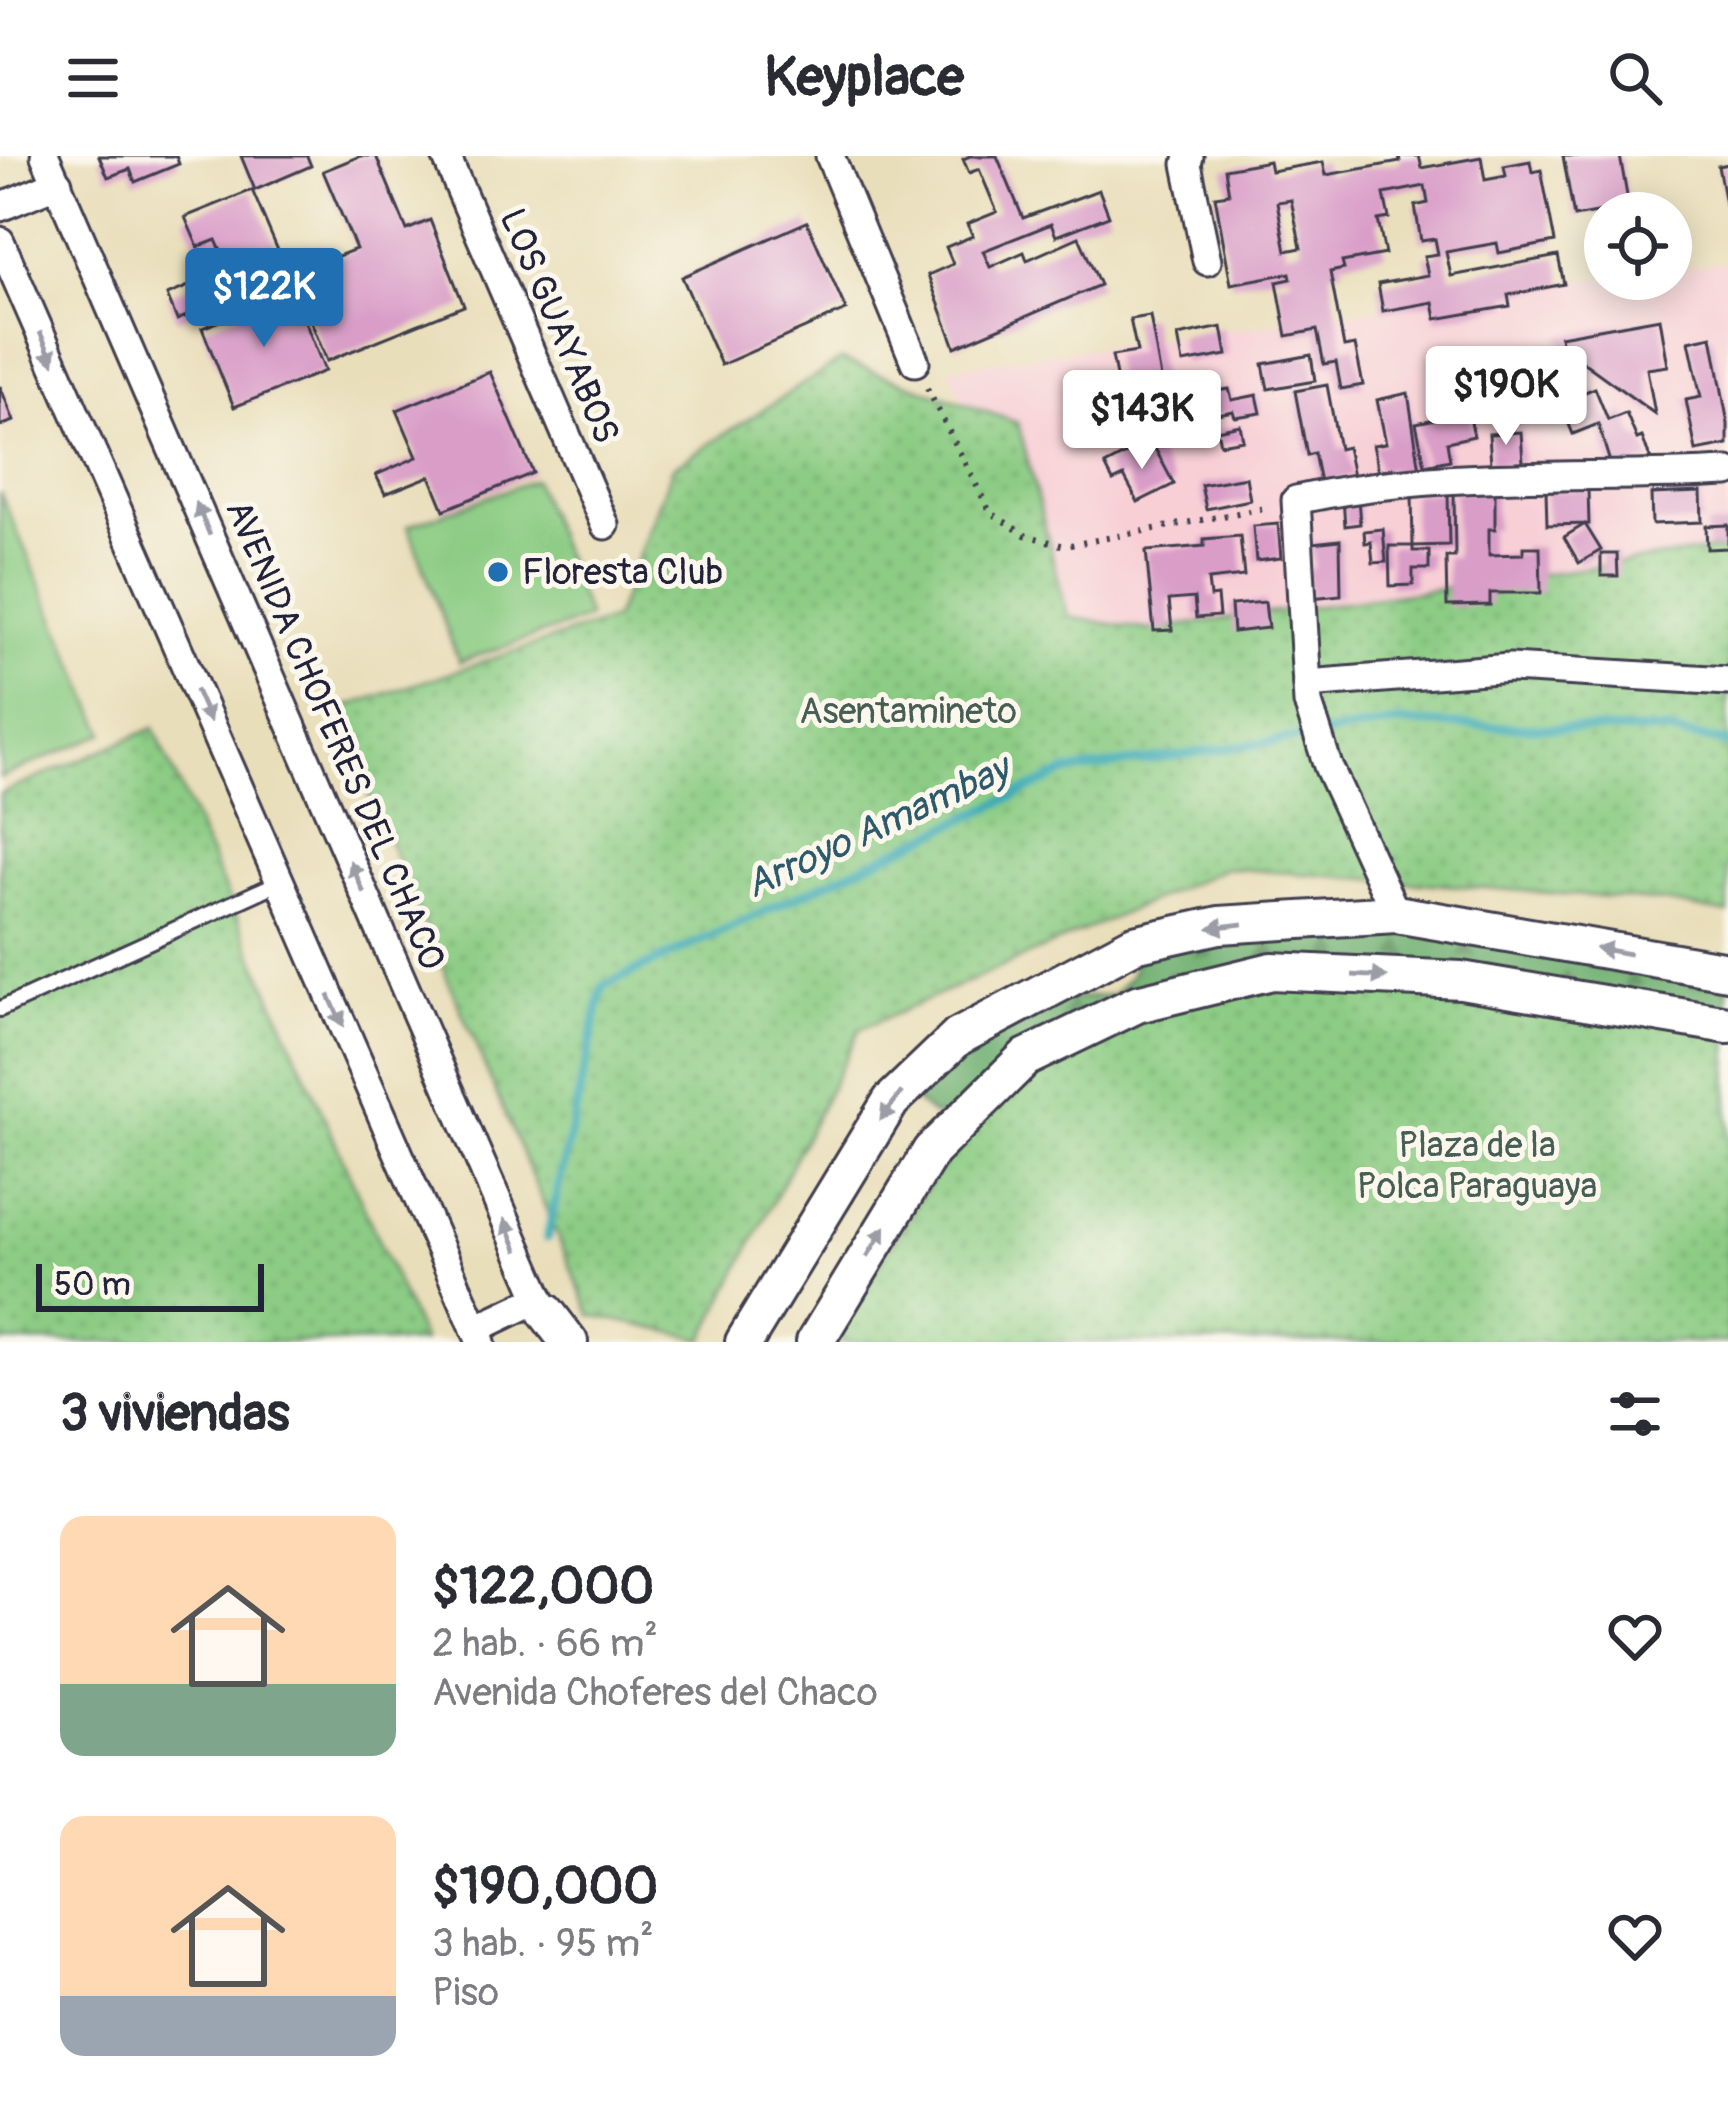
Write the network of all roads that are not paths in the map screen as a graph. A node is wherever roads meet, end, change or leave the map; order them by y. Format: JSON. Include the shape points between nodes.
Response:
{"nodes":[{"id":1,"x":45,"y":156,"type":"edge"},
{"id":2,"x":446,"y":156,"type":"edge"},
{"id":3,"x":830,"y":156,"type":"edge"},
{"id":4,"x":1189,"y":156,"type":"edge"},
{"id":5,"x":58,"y":183,"type":"junction"},
{"id":6,"x":0,"y":207,"type":"edge"},
{"id":7,"x":0,"y":241,"type":"edge"},
{"id":8,"x":1207,"y":260,"type":"dead end"},
{"id":9,"x":916,"y":362,"type":"road end"},
{"id":10,"x":1728,"y":472,"type":"edge"},
{"id":11,"x":605,"y":525,"type":"dead end"},
{"id":12,"x":1728,"y":680,"type":"edge"},
{"id":13,"x":1308,"y":693,"type":"junction"},
{"id":14,"x":280,"y":882,"type":"junction"},
{"id":15,"x":1396,"y":914,"type":"junction"},
{"id":16,"x":1728,"y":971,"type":"edge"},
{"id":17,"x":0,"y":1009,"type":"edge"},
{"id":18,"x":1728,"y":1025,"type":"edge"},
{"id":19,"x":548,"y":1318,"type":"edge"},
{"id":20,"x":478,"y":1335,"type":"edge"},
{"id":21,"x":569,"y":1342,"type":"edge"},
{"id":22,"x":744,"y":1342,"type":"edge"},
{"id":23,"x":815,"y":1342,"type":"edge"}],
"edges":[{"from":1,"to":5,"type":"street","name":"AVENIDA CHOFERES DEL CHACO"},
{"from":2,"to":11,"type":"street","name":"LOS GUAYABOS"},
{"from":3,"to":9,"type":"street"},
{"from":4,"to":8,"type":"street"},
{"from":5,"to":6,"type":"street"},
{"from":19,"to":5,"type":"street","name":"AVENIDA CHOFERES DEL CHACO","one_way":true},
{"from":7,"to":14,"type":"street","one_way":true},
{"from":10,"to":13,"type":"street","via":[[1362,485],[1297,500]]},
{"from":12,"to":13,"type":"street","via":[[1510,668]]},
{"from":13,"to":15,"type":"street","via":[[1328,766]]},
{"from":14,"to":17,"type":"lane"},
{"from":14,"to":20,"type":"street","one_way":true},
{"from":16,"to":15,"type":"street","one_way":true},
{"from":15,"to":22,"type":"street","one_way":true,"via":[[1219,925],[1134,944],[958,1037],[891,1101]]},
{"from":23,"to":18,"type":"street","one_way":true,"via":[[931,1150],[1025,1058],[1137,1004],[1272,970],[1461,980]]},
{"from":19,"to":20,"type":"street"},
{"from":19,"to":21,"type":"street"}]}
